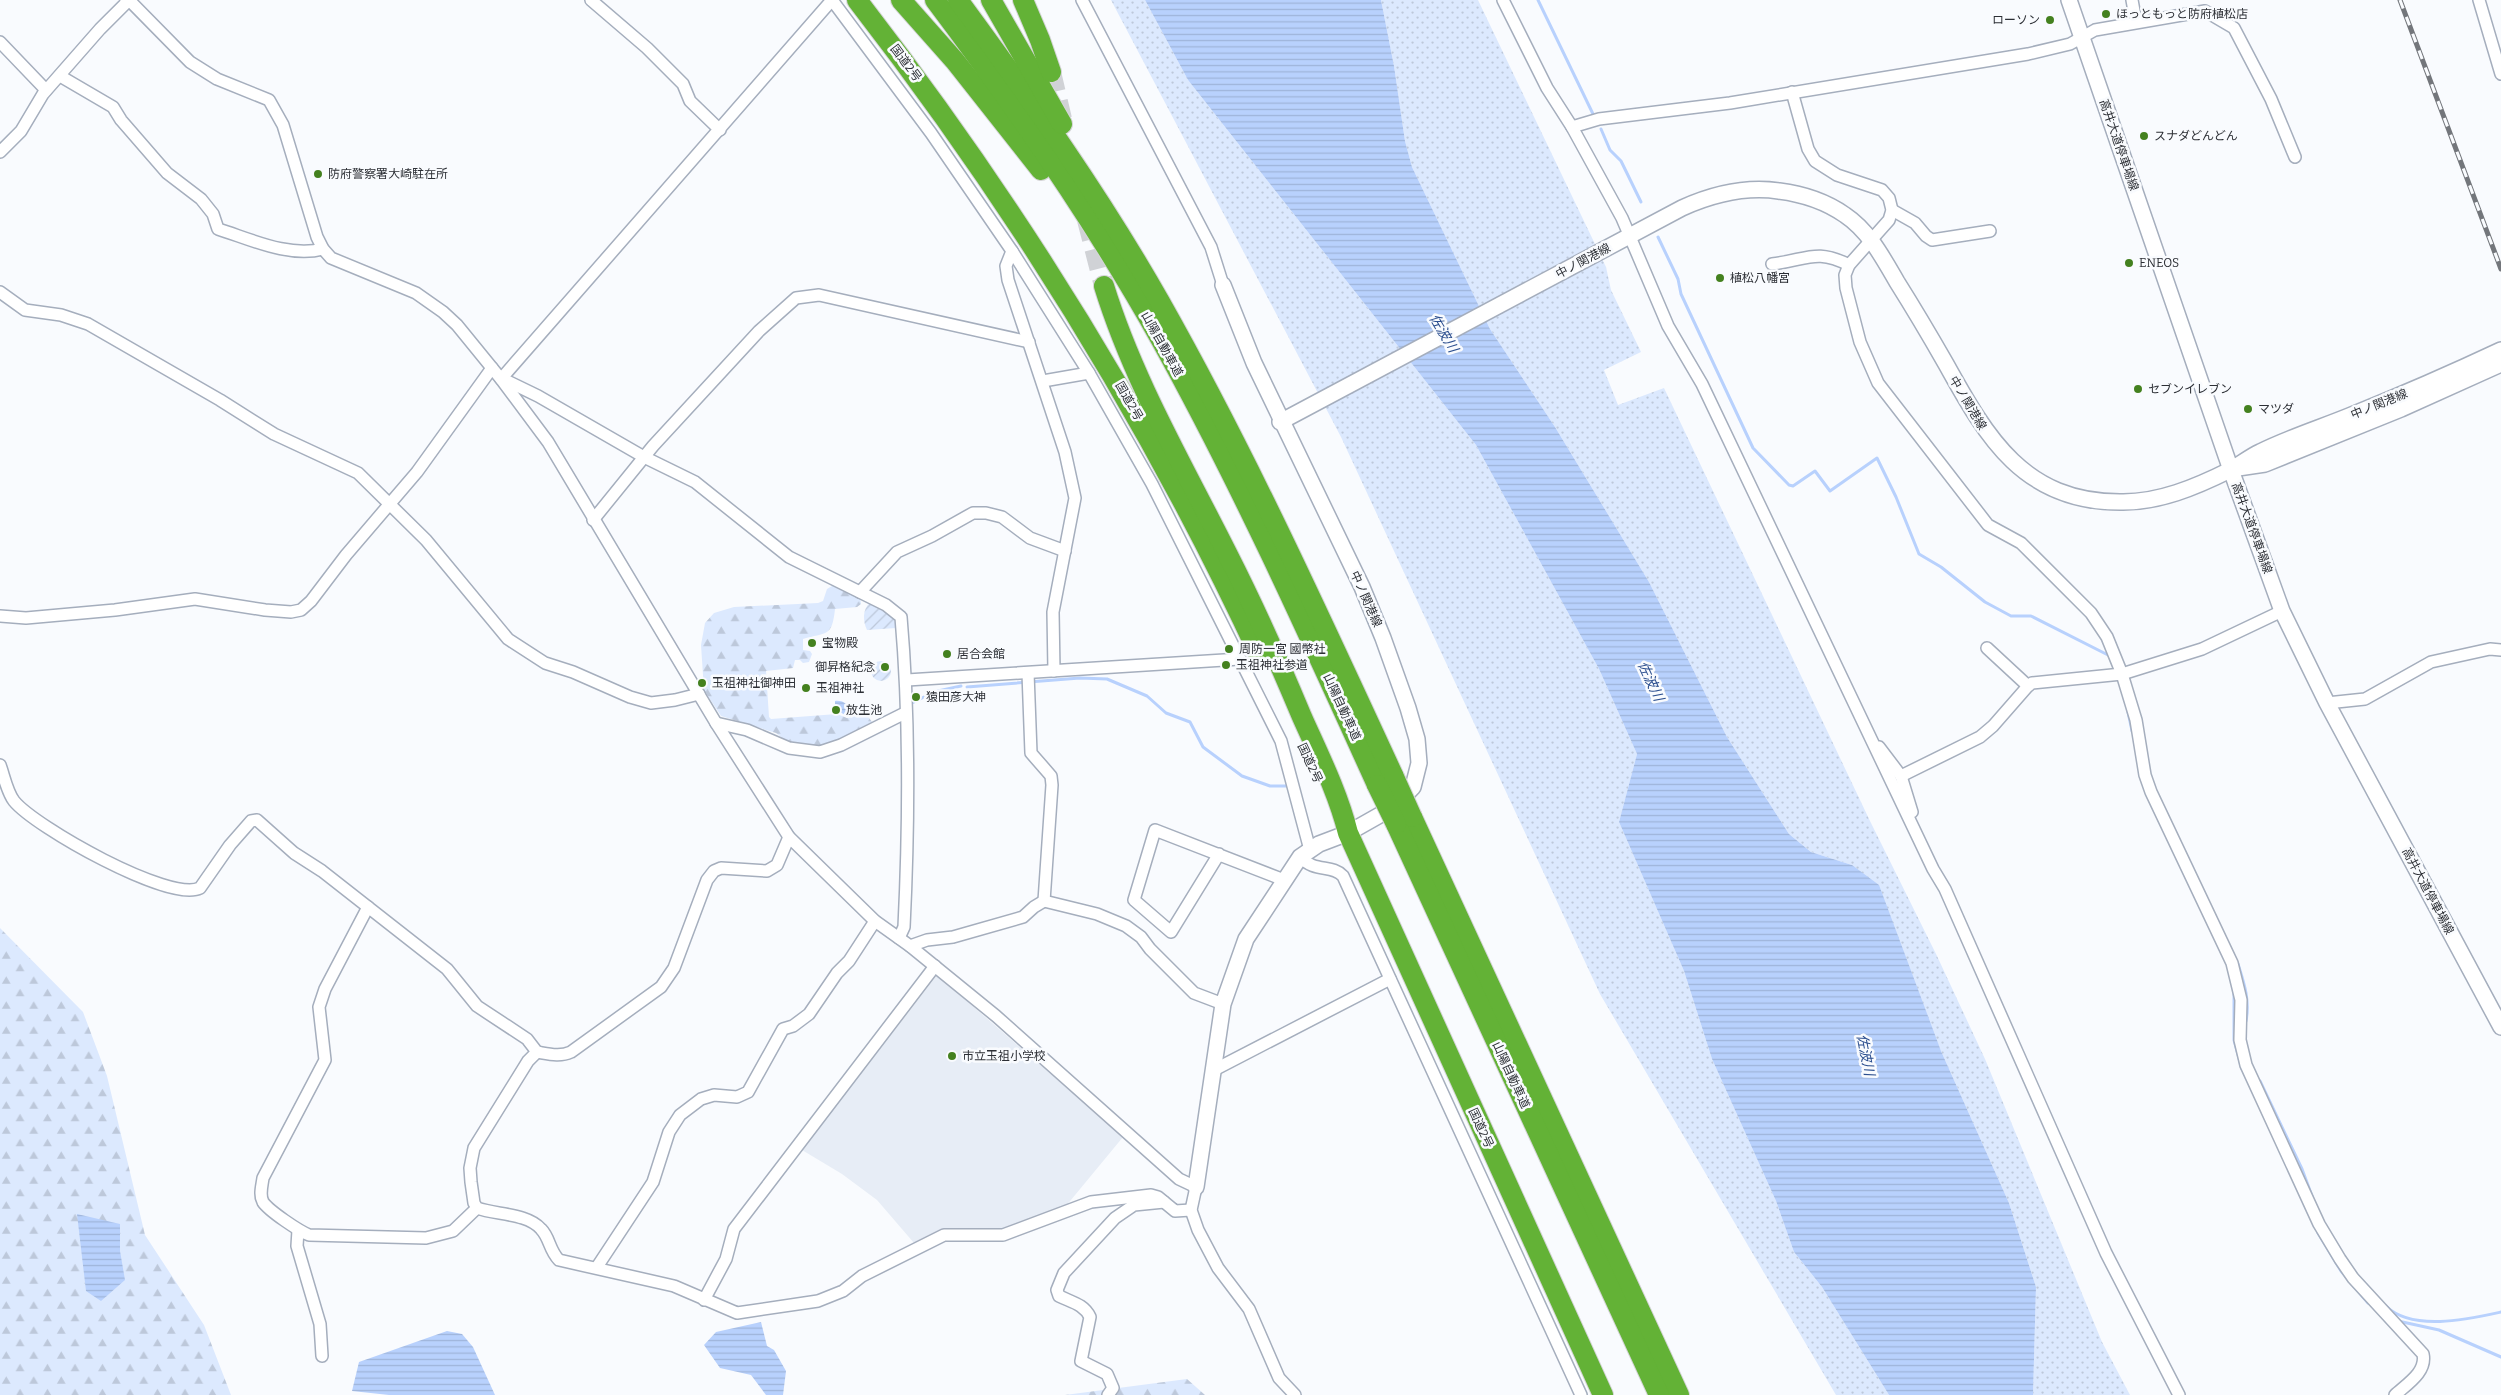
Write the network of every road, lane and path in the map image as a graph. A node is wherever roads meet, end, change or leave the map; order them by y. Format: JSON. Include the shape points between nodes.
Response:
{"nodes":[{"id":1,"x":129,"y":0,"type":"edge"},
{"id":2,"x":591,"y":0,"type":"edge"},
{"id":3,"x":857,"y":0,"type":"edge"},
{"id":4,"x":902,"y":0,"type":"edge"},
{"id":5,"x":935,"y":0,"type":"edge"},
{"id":6,"x":958,"y":0,"type":"edge"},
{"id":7,"x":991,"y":0,"type":"edge"},
{"id":8,"x":1023,"y":0,"type":"edge"},
{"id":9,"x":1082,"y":0,"type":"edge"},
{"id":10,"x":1503,"y":0,"type":"edge"},
{"id":11,"x":2069,"y":0,"type":"edge"},
{"id":12,"x":2132,"y":0,"type":"edge"},
{"id":13,"x":2480,"y":0,"type":"edge"},
{"id":14,"x":2136,"y":22,"type":"junction"},
{"id":15,"x":2082,"y":38,"type":"junction"},
{"id":16,"x":0,"y":42,"type":"edge"},
{"id":17,"x":1051,"y":72,"type":"tunnel mouth"},
{"id":18,"x":2501,"y":74,"type":"edge"},
{"id":19,"x":60,"y":76,"type":"junction"},
{"id":20,"x":46,"y":90,"type":"junction"},
{"id":21,"x":1792,"y":92,"type":"junction"},
{"id":22,"x":1572,"y":127,"type":"junction"},
{"id":23,"x":720,"y":130,"type":"junction"},
{"id":24,"x":0,"y":152,"type":"edge"},
{"id":25,"x":2295,"y":156,"type":"dead end"},
{"id":26,"x":1892,"y":210,"type":"junction"},
{"id":27,"x":1990,"y":231,"type":"dead end"},
{"id":28,"x":1630,"y":235,"type":"junction"},
{"id":29,"x":1124,"y":242,"type":"junction"},
{"id":30,"x":1872,"y":242,"type":"junction"},
{"id":31,"x":322,"y":248,"type":"junction"},
{"id":32,"x":1012,"y":250,"type":"junction"},
{"id":33,"x":1772,"y":264,"type":"dead end"},
{"id":34,"x":1849,"y":265,"type":"junction"},
{"id":35,"x":1223,"y":285,"type":"joint"},
{"id":36,"x":1104,"y":286,"type":"tunnel mouth"},
{"id":37,"x":0,"y":292,"type":"edge"},
{"id":38,"x":1160,"y":339,"type":"junction"},
{"id":39,"x":1029,"y":342,"type":"junction"},
{"id":40,"x":2501,"y":350,"type":"edge"},
{"id":41,"x":2501,"y":364,"type":"edge"},
{"id":42,"x":492,"y":368,"type":"junction"},
{"id":43,"x":1089,"y":373,"type":"junction"},
{"id":44,"x":501,"y":379,"type":"junction"},
{"id":45,"x":1042,"y":381,"type":"junction"},
{"id":46,"x":1280,"y":422,"type":"junction"},
{"id":47,"x":644,"y":457,"type":"junction"},
{"id":48,"x":2230,"y":470,"type":"junction"},
{"id":49,"x":390,"y":504,"type":"junction"},
{"id":50,"x":593,"y":520,"type":"junction"},
{"id":51,"x":1064,"y":551,"type":"junction"},
{"id":52,"x":860,"y":592,"type":"junction"},
{"id":53,"x":2282,"y":611,"type":"junction"},
{"id":54,"x":0,"y":616,"type":"edge"},
{"id":55,"x":1987,"y":648,"type":"dead end"},
{"id":56,"x":2501,"y":650,"type":"edge"},
{"id":57,"x":1240,"y":659,"type":"junction"},
{"id":58,"x":1054,"y":671,"type":"junction"},
{"id":59,"x":1028,"y":673,"type":"junction"},
{"id":60,"x":2122,"y":674,"type":"junction"},
{"id":61,"x":907,"y":680,"type":"junction"},
{"id":62,"x":2028,"y":686,"type":"junction"},
{"id":63,"x":699,"y":694,"type":"junction"},
{"id":64,"x":2327,"y":703,"type":"junction"},
{"id":65,"x":906,"y":713,"type":"junction"},
{"id":66,"x":716,"y":723,"type":"junction"},
{"id":67,"x":1870,"y":740,"type":"junction"},
{"id":68,"x":0,"y":765,"type":"edge"},
{"id":69,"x":1901,"y":776,"type":"junction"},
{"id":70,"x":1386,"y":781,"type":"junction"},
{"id":71,"x":1404,"y":820,"type":"junction"},
{"id":72,"x":1912,"y":824,"type":"junction"},
{"id":73,"x":1348,"y":833,"type":"junction"},
{"id":74,"x":788,"y":837,"type":"junction"},
{"id":75,"x":1219,"y":854,"type":"junction"},
{"id":76,"x":1305,"y":854,"type":"junction"},
{"id":77,"x":1284,"y":880,"type":"junction"},
{"id":78,"x":1044,"y":901,"type":"junction"},
{"id":79,"x":368,"y":907,"type":"junction"},
{"id":80,"x":875,"y":921,"type":"junction"},
{"id":81,"x":899,"y":938,"type":"junction"},
{"id":82,"x":910,"y":946,"type":"junction"},
{"id":83,"x":935,"y":966,"type":"junction"},
{"id":84,"x":1390,"y":978,"type":"junction"},
{"id":85,"x":1223,"y":1004,"type":"junction"},
{"id":86,"x":2501,"y":1027,"type":"edge"},
{"id":87,"x":537,"y":1052,"type":"junction"},
{"id":88,"x":1212,"y":1071,"type":"junction"},
{"id":89,"x":1196,"y":1187,"type":"junction"},
{"id":90,"x":1164,"y":1202,"type":"junction"},
{"id":91,"x":477,"y":1208,"type":"junction"},
{"id":92,"x":1191,"y":1210,"type":"junction"},
{"id":93,"x":298,"y":1230,"type":"junction"},
{"id":94,"x":597,"y":1267,"type":"junction"},
{"id":95,"x":704,"y":1300,"type":"junction"},
{"id":96,"x":322,"y":1356,"type":"dead end"},
{"id":97,"x":1108,"y":1395,"type":"edge"},
{"id":98,"x":1295,"y":1395,"type":"edge"},
{"id":99,"x":1581,"y":1395,"type":"edge"},
{"id":100,"x":1603,"y":1395,"type":"edge"},
{"id":101,"x":1659,"y":1395,"type":"edge"},
{"id":102,"x":1679,"y":1395,"type":"edge"},
{"id":103,"x":2180,"y":1395,"type":"edge"},
{"id":104,"x":2395,"y":1395,"type":"edge"}],
"edges":[{"from":1,"to":19,"type":"street"},
{"from":1,"to":31,"type":"street","via":[[190,62],[217,79],[268,100],[283,125]]},
{"from":2,"to":23,"type":"street","via":[[683,84],[690,102]]},
{"from":3,"to":73,"type":"highway","name":"国道2号","via":[[977,163],[1104,359],[1195,521],[1333,814]]},
{"from":4,"to":38,"type":"highway","via":[[1026,150]]},
{"from":5,"to":38,"type":"highway","name":"山陽自動車道","via":[[1004,92],[1072,194]]},
{"from":6,"to":29,"type":"highway","name":"山陽自動車道","via":[[1065,149]]},
{"from":7,"to":29,"type":"highway","via":[[1109,203]]},
{"from":8,"to":17,"type":"highway"},
{"from":9,"to":35,"type":"street","via":[[1206,238]]},
{"from":10,"to":22,"type":"street","via":[[1546,88]]},
{"from":11,"to":15,"type":"main road","name":"高井大道停車場線"},
{"from":12,"to":14,"type":"street"},
{"from":13,"to":18,"type":"street"},
{"from":14,"to":15,"type":"street","via":[[2095,30]]},
{"from":14,"to":25,"type":"street","via":[[2205,11],[2234,28]]},
{"from":15,"to":21,"type":"street","via":[[2028,54]]},
{"from":15,"to":48,"type":"main road","name":"高井大道停車場線"},
{"from":16,"to":20,"type":"street"},
{"from":19,"to":20,"type":"street"},
{"from":19,"to":31,"type":"street","via":[[113,107],[167,172],[201,199],[213,214],[218,229],[276,247],[309,252]]},
{"from":20,"to":24,"type":"street","via":[[21,131]]},
{"from":21,"to":22,"type":"street","via":[[1599,119]]},
{"from":21,"to":26,"type":"street","via":[[1808,149],[1816,161],[1837,174],[1882,190],[1889,198]]},
{"from":22,"to":28,"type":"street"},
{"from":23,"to":32,"type":"street","via":[[832,0],[931,133]]},
{"from":23,"to":44,"type":"street"},
{"from":26,"to":27,"type":"street","via":[[1915,223],[1932,240]]},
{"from":26,"to":30,"type":"street","via":[[1889,220]]},
{"from":28,"to":30,"type":"main road","name":"中ノ関港線","via":[[1708,196],[1765,189],[1807,196],[1825,203],[1846,215]]},
{"from":28,"to":46,"type":"main road","name":"中ノ関港線"},
{"from":28,"to":67,"type":"street","via":[[1651,296],[1702,384]]},
{"from":29,"to":70,"type":"highway","name":"山陽自動車道","via":[[1186,350],[1250,473]]},
{"from":30,"to":34,"type":"street"},
{"from":30,"to":48,"type":"main road","name":"中ノ関港線","via":[[1990,438],[2015,465],[2041,483],[2089,500],[2145,501],[2172,494]]},
{"from":31,"to":42,"type":"street","via":[[342,264],[428,301],[457,325]]},
{"from":32,"to":39,"type":"street","via":[[1006,266],[1008,280]]},
{"from":32,"to":43,"type":"street"},
{"from":33,"to":34,"type":"street","via":[[1822,255]]},
{"from":34,"to":60,"type":"street","via":[[1845,275],[1846,288],[1860,342],[1888,397],[1988,526],[2021,543],[2091,613],[2107,637]]},
{"from":35,"to":46,"type":"main road"},
{"from":36,"to":73,"type":"highway","name":"国道2号","via":[[1141,385],[1228,555],[1342,810]]},
{"from":37,"to":49,"type":"street","via":[[25,310],[88,324],[274,434],[358,473]]},
{"from":38,"to":70,"type":"highway","name":"山陽自動車道"},
{"from":39,"to":45,"type":"street"},
{"from":39,"to":47,"type":"street","via":[[819,295],[796,298],[714,378]]},
{"from":40,"to":48,"type":"main road","name":"中ノ関港線","via":[[2392,399],[2260,452]]},
{"from":41,"to":48,"type":"main road","name":"中ノ関港線","via":[[2264,464]]},
{"from":42,"to":44,"type":"street"},
{"from":42,"to":49,"type":"street"},
{"from":43,"to":45,"type":"street"},
{"from":43,"to":57,"type":"street","via":[[1152,484]]},
{"from":44,"to":47,"type":"street","via":[[538,396]]},
{"from":44,"to":50,"type":"street","via":[[548,442]]},
{"from":45,"to":51,"type":"street","via":[[1065,452],[1075,498]]},
{"from":46,"to":73,"type":"main road","name":"中ノ関港線","via":[[1362,587],[1390,655],[1417,739],[1419,763],[1413,787],[1394,807]]},
{"from":47,"to":50,"type":"street"},
{"from":47,"to":52,"type":"street","via":[[695,482],[790,557]]},
{"from":48,"to":53,"type":"main road","name":"高井大道停車場線"},
{"from":49,"to":54,"type":"street","via":[[301,610],[266,610],[195,599],[26,618]]},
{"from":49,"to":63,"type":"street","via":[[452,570],[508,639],[525,651],[545,663],[651,703]]},
{"from":50,"to":63,"type":"street"},
{"from":51,"to":52,"type":"street","via":[[1030,538],[1002,517],[973,513],[897,552]]},
{"from":51,"to":58,"type":"street","via":[[1053,612]]},
{"from":52,"to":61,"type":"street","via":[[886,604],[901,617]]},
{"from":53,"to":60,"type":"street","via":[[2202,649]]},
{"from":53,"to":64,"type":"main road","name":"高井大道停車場線"},
{"from":55,"to":62,"type":"street"},
{"from":56,"to":64,"type":"street","via":[[2490,648],[2431,662],[2365,699]]},
{"from":57,"to":58,"type":"street"},
{"from":57,"to":76,"type":"street","via":[[1281,742]]},
{"from":58,"to":59,"type":"street"},
{"from":59,"to":61,"type":"street"},
{"from":59,"to":78,"type":"street","via":[[1031,752],[1051,776],[1052,785]]},
{"from":60,"to":62,"type":"street"},
{"from":60,"to":104,"type":"street","via":[[2136,720],[2151,792],[2236,977],[2241,1000],[2240,1040],[2246,1065],[2319,1224],[2353,1278],[2423,1354],[2425,1362],[2422,1369]]},
{"from":61,"to":65,"type":"street"},
{"from":62,"to":69,"type":"street","via":[[1980,737]]},
{"from":63,"to":66,"type":"street"},
{"from":64,"to":86,"type":"main road","name":"高井大道停車場線"},
{"from":65,"to":66,"type":"street","via":[[820,752],[789,748],[747,730]]},
{"from":65,"to":81,"type":"street","via":[[908,854],[904,927]]},
{"from":66,"to":74,"type":"street"},
{"from":67,"to":69,"type":"street","via":[[1878,745]]},
{"from":67,"to":72,"type":"street"},
{"from":68,"to":79,"type":"street","via":[[13,799],[28,815],[97,857],[143,878],[196,890],[205,883],[250,821],[257,820],[294,853]]},
{"from":69,"to":72,"type":"street"},
{"from":70,"to":71,"type":"highway","name":"山陽自動車道","bridge":true},
{"from":71,"to":101,"type":"highway","name":"山陽自動車道"},
{"from":71,"to":102,"type":"highway","name":"山陽自動車道"},
{"from":72,"to":103,"type":"street","via":[[1945,889],[2106,1252]]},
{"from":73,"to":76,"type":"main road","name":"中ノ関港線"},
{"from":73,"to":100,"type":"highway","name":"国道2号"},
{"from":74,"to":80,"type":"street"},
{"from":74,"to":87,"type":"street","via":[[777,865],[767,871],[721,868],[714,871],[707,880],[674,968],[661,986],[572,1052],[558,1055]]},
{"from":75,"to":75,"type":"street","via":[[1171,932],[1134,900],[1155,830]]},
{"from":75,"to":77,"type":"street"},
{"from":76,"to":77,"type":"main road"},
{"from":76,"to":84,"type":"street","via":[[1310,866],[1334,870],[1343,876]]},
{"from":77,"to":85,"type":"main road","via":[[1246,940]]},
{"from":78,"to":82,"type":"street","via":[[1023,917]]},
{"from":78,"to":85,"type":"street","via":[[1097,914],[1126,926],[1141,937],[1194,993]]},
{"from":79,"to":87,"type":"street","via":[[447,969],[478,1006],[527,1038]]},
{"from":79,"to":93,"type":"street","via":[[325,989],[319,1007],[325,1060],[263,1178],[260,1192],[263,1202]]},
{"from":80,"to":81,"type":"street"},
{"from":80,"to":94,"type":"street","via":[[849,962],[836,973],[809,1014],[783,1029],[748,1092],[737,1097],[714,1095],[701,1099],[680,1115],[669,1132],[653,1182]]},
{"from":81,"to":82,"type":"street"},
{"from":82,"to":83,"type":"street"},
{"from":83,"to":89,"type":"street","via":[[1179,1179]]},
{"from":83,"to":95,"type":"street","via":[[734,1229],[726,1259]]},
{"from":84,"to":88,"type":"street"},
{"from":84,"to":99,"type":"street"},
{"from":85,"to":88,"type":"main road"},
{"from":87,"to":91,"type":"street","via":[[528,1061],[474,1148],[470,1182]]},
{"from":88,"to":89,"type":"main road"},
{"from":89,"to":92,"type":"street"},
{"from":90,"to":92,"type":"street","via":[[1175,1211]]},
{"from":90,"to":95,"type":"street","via":[[1151,1195],[1091,1202],[1003,1235],[944,1235],[862,1276],[843,1291],[818,1301],[738,1313]]},
{"from":90,"to":97,"type":"street","via":[[1134,1206],[1115,1218],[1064,1273],[1057,1290],[1059,1296],[1086,1309],[1090,1317],[1081,1361],[1107,1374],[1113,1388]]},
{"from":91,"to":93,"type":"street","via":[[453,1231],[426,1238],[309,1235]]},
{"from":91,"to":94,"type":"street","via":[[531,1222],[541,1229],[551,1252],[559,1260]]},
{"from":92,"to":98,"type":"street","via":[[1218,1268],[1249,1309],[1279,1378]]},
{"from":93,"to":96,"type":"street","via":[[297,1246],[320,1324]]},
{"from":94,"to":95,"type":"street","via":[[674,1286]]}]}
